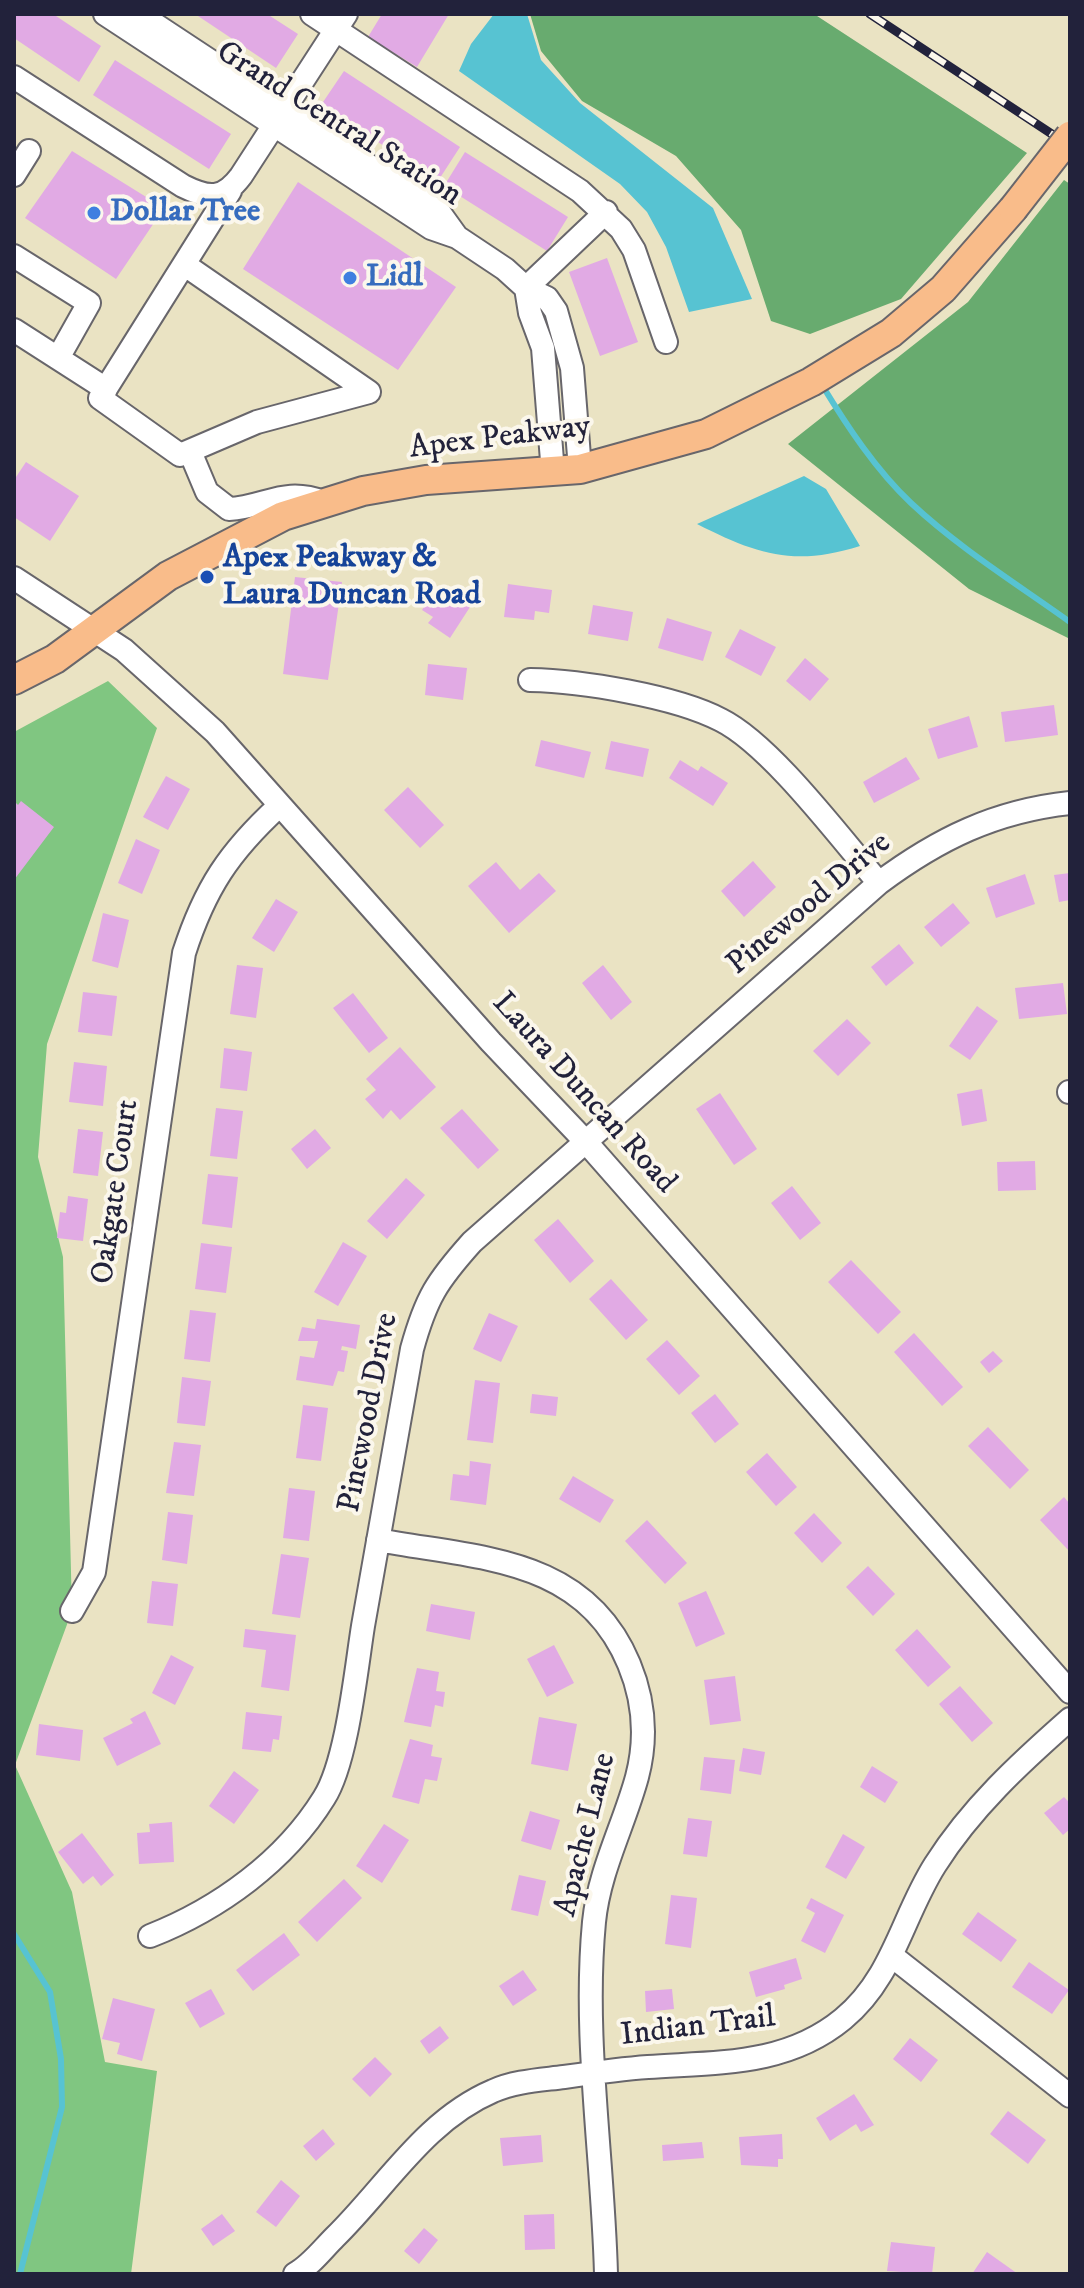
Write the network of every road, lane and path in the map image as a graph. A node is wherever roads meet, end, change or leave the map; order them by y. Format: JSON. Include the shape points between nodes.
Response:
{"nodes":[{"id":1,"x":105,"y":14,"type":"edge"},
{"id":2,"x":139,"y":14,"type":"edge"},
{"id":3,"x":312,"y":14,"type":"edge"},
{"id":4,"x":340,"y":22,"type":"edge"},
{"id":5,"x":14,"y":77,"type":"edge"},
{"id":6,"x":279,"y":117,"type":"junction"},
{"id":7,"x":1070,"y":136,"type":"edge"},
{"id":8,"x":29,"y":151,"type":"dead end"},
{"id":9,"x":14,"y":175,"type":"edge"},
{"id":10,"x":230,"y":191,"type":"junction"},
{"id":11,"x":606,"y":212,"type":"junction"},
{"id":12,"x":14,"y":256,"type":"edge"},
{"id":13,"x":185,"y":265,"type":"junction"},
{"id":14,"x":526,"y":288,"type":"junction"},
{"id":15,"x":14,"y":330,"type":"edge"},
{"id":16,"x":666,"y":342,"type":"dead end"},
{"id":17,"x":58,"y":358,"type":"junction"},
{"id":18,"x":106,"y":389,"type":"junction"},
{"id":19,"x":191,"y":454,"type":"junction"},
{"id":20,"x":567,"y":471,"type":"junction"},
{"id":21,"x":323,"y":502,"type":"junction"},
{"id":22,"x":14,"y":578,"type":"edge"},
{"id":23,"x":95,"y":632,"type":"junction"},
{"id":24,"x":14,"y":680,"type":"edge"},
{"id":25,"x":530,"y":680,"type":"dead end"},
{"id":26,"x":1070,"y":803,"type":"edge"},
{"id":27,"x":279,"y":806,"type":"junction"},
{"id":28,"x":879,"y":883,"type":"junction"},
{"id":29,"x":586,"y":1142,"type":"junction"},
{"id":30,"x":378,"y":1540,"type":"junction"},
{"id":31,"x":72,"y":1611,"type":"dead end"},
{"id":32,"x":1070,"y":1692,"type":"edge"},
{"id":33,"x":1070,"y":1719,"type":"edge"},
{"id":34,"x":150,"y":1936,"type":"dead end"},
{"id":35,"x":892,"y":1956,"type":"junction"},
{"id":36,"x":595,"y":2073,"type":"junction"},
{"id":37,"x":1070,"y":2096,"type":"edge"},
{"id":38,"x":295,"y":2274,"type":"edge"},
{"id":39,"x":606,"y":2274,"type":"edge"}],
"edges":[{"from":1,"to":6,"type":"street","name":"Grand Central Station"},
{"from":2,"to":6,"type":"street","name":"Grand Central Station"},
{"from":3,"to":4,"type":"street"},
{"from":4,"to":6,"type":"street"},
{"from":4,"to":11,"type":"street"},
{"from":5,"to":10,"type":"street","via":[[183,186],[208,197]]},
{"from":6,"to":10,"type":"street"},
{"from":6,"to":14,"type":"street","name":"Grand Central Station","via":[[431,228],[457,237]]},
{"from":7,"to":20,"type":"main road","name":"Apex Peakway","bridge":true,"via":[[943,289],[858,356],[706,434]]},
{"from":8,"to":9,"type":"street"},
{"from":10,"to":13,"type":"street"},
{"from":11,"to":14,"type":"street"},
{"from":11,"to":16,"type":"street","via":[[634,250]]},
{"from":12,"to":17,"type":"street","via":[[89,303]]},
{"from":13,"to":18,"type":"street"},
{"from":13,"to":19,"type":"street","via":[[369,392],[257,422]]},
{"from":14,"to":20,"type":"street","name":"Grand Central Station","via":[[547,298],[566,336],[572,368]]},
{"from":15,"to":17,"type":"street"},
{"from":17,"to":18,"type":"street"},
{"from":18,"to":19,"type":"street","via":[[100,398],[180,455]]},
{"from":19,"to":21,"type":"street","via":[[207,492],[229,509],[282,495]]},
{"from":20,"to":21,"type":"main road","name":"Apex Peakway","via":[[426,480]]},
{"from":21,"to":23,"type":"main road","name":"Apex Peakway","via":[[207,553]]},
{"from":22,"to":23,"type":"street","name":"Laura Duncan Road"},
{"from":23,"to":24,"type":"main road","name":"Apex Peakway"},
{"from":23,"to":27,"type":"street","name":"Laura Duncan Road","via":[[190,707]]},
{"from":25,"to":28,"type":"street","via":[[572,681],[722,720],[758,747]]},
{"from":26,"to":28,"type":"street","name":"Pinewood Drive","via":[[1013,812],[969,827]]},
{"from":27,"to":29,"type":"street","name":"Laura Duncan Road"},
{"from":27,"to":31,"type":"street","name":"Oakgate Court","via":[[224,864],[207,890],[184,953],[94,1572]]},
{"from":28,"to":29,"type":"street","name":"Pinewood Drive"},
{"from":29,"to":30,"type":"street","name":"Pinewood Drive","via":[[472,1242],[424,1305]]},
{"from":29,"to":32,"type":"street","name":"Laura Duncan Road"},
{"from":30,"to":34,"type":"street","name":"Pinewood Drive","via":[[347,1726],[326,1795],[291,1844],[236,1889]]},
{"from":30,"to":36,"type":"street","name":"Apache Lane","via":[[535,1570],[565,1584],[600,1613],[636,1679],[643,1746],[595,1917],[590,1981]]},
{"from":33,"to":35,"type":"street","name":"Indian Trail","via":[[957,1830]]},
{"from":35,"to":36,"type":"street","name":"Indian Trail","via":[[853,2011],[819,2037],[789,2051],[757,2060]]},
{"from":35,"to":37,"type":"street"},
{"from":36,"to":38,"type":"street","name":"Indian Trail","via":[[496,2089],[462,2106],[412,2150],[353,2220]]},
{"from":36,"to":39,"type":"street","name":"Apache Lane"}]}
